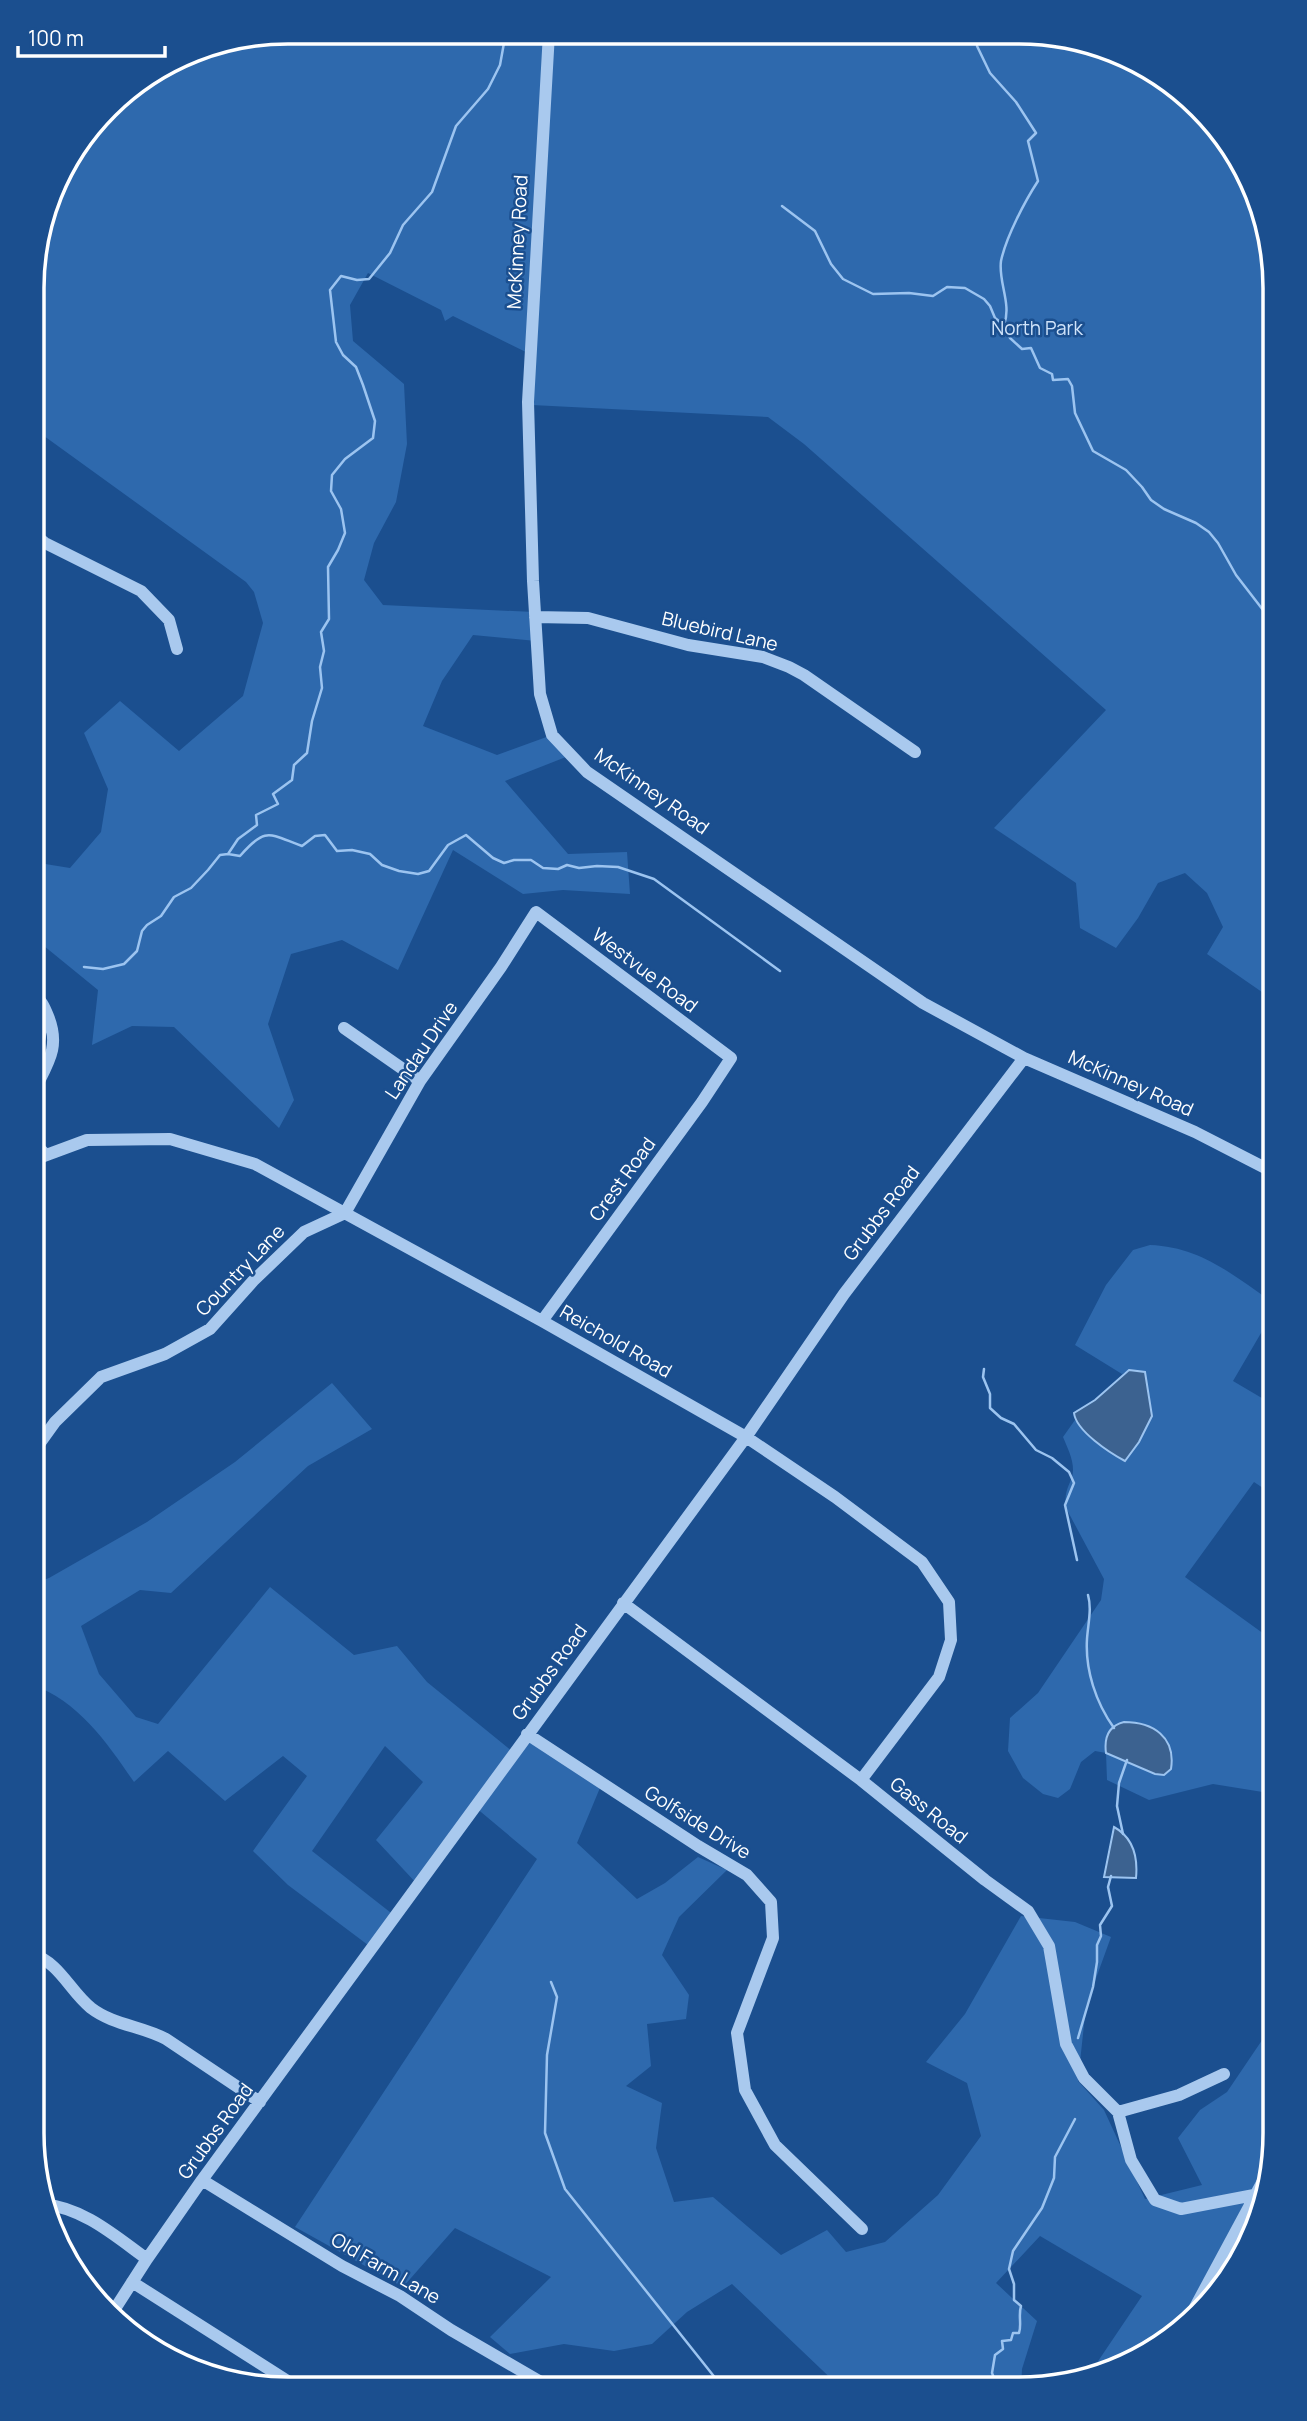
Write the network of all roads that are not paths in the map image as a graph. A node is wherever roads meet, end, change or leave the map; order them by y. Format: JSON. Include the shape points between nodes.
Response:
{"nodes":[{"id":1,"x":548,"y":44,"type":"edge"},
{"id":2,"x":44,"y":542,"type":"edge"},
{"id":3,"x":535,"y":617,"type":"junction"},
{"id":4,"x":177,"y":649,"type":"dead end"},
{"id":5,"x":915,"y":752,"type":"dead end"},
{"id":6,"x":536,"y":912,"type":"joint"},
{"id":7,"x":44,"y":1007,"type":"edge"},
{"id":8,"x":344,"y":1028,"type":"dead end"},
{"id":9,"x":731,"y":1058,"type":"joint"},
{"id":10,"x":1024,"y":1058,"type":"junction"},
{"id":11,"x":44,"y":1070,"type":"edge"},
{"id":12,"x":420,"y":1081,"type":"junction"},
{"id":13,"x":45,"y":1154,"type":"edge"},
{"id":14,"x":1263,"y":1167,"type":"edge"},
{"id":15,"x":345,"y":1213,"type":"junction"},
{"id":16,"x":542,"y":1321,"type":"junction"},
{"id":17,"x":44,"y":1437,"type":"edge"},
{"id":18,"x":746,"y":1437,"type":"junction"},
{"id":19,"x":623,"y":1603,"type":"junction"},
{"id":20,"x":527,"y":1734,"type":"junction"},
{"id":21,"x":860,"y":1780,"type":"junction"},
{"id":22,"x":44,"y":1961,"type":"edge"},
{"id":23,"x":1224,"y":2074,"type":"dead end"},
{"id":24,"x":260,"y":2102,"type":"junction"},
{"id":25,"x":1118,"y":2112,"type":"junction"},
{"id":26,"x":202,"y":2180,"type":"junction"},
{"id":27,"x":1256,"y":2192,"type":"edge"},
{"id":28,"x":1254,"y":2195,"type":"junction"},
{"id":29,"x":55,"y":2206,"type":"edge"},
{"id":30,"x":862,"y":2229,"type":"dead end"},
{"id":31,"x":147,"y":2259,"type":"junction"},
{"id":32,"x":132,"y":2282,"type":"junction"},
{"id":33,"x":1200,"y":2297,"type":"edge"},
{"id":34,"x":116,"y":2306,"type":"edge"},
{"id":35,"x":281,"y":2377,"type":"edge"},
{"id":36,"x":532,"y":2377,"type":"edge"}],
"edges":[{"from":1,"to":3,"type":"street","name":"McKinney Road","via":[[528,402]]},
{"from":2,"to":4,"type":"street","via":[[141,591],[169,620]]},
{"from":3,"to":5,"type":"street","name":"Bluebird Lane","via":[[589,618],[688,645],[763,657],[804,675]]},
{"from":3,"to":10,"type":"street","name":"McKinney Road","via":[[540,694],[552,736],[587,772],[923,1003]]},
{"from":6,"to":9,"type":"street","name":"Westvue Road"},
{"from":6,"to":12,"type":"street","name":"Landau Drive"},
{"from":7,"to":11,"type":"street","via":[[55,1034]]},
{"from":8,"to":12,"type":"street"},
{"from":9,"to":16,"type":"street","name":"Crest Road"},
{"from":10,"to":14,"type":"street","name":"McKinney Road","via":[[1195,1132]]},
{"from":10,"to":18,"type":"street","name":"Grubbs Road","via":[[844,1294]]},
{"from":12,"to":15,"type":"street","name":"Landau Drive"},
{"from":13,"to":15,"type":"street","name":"Reichold Road","via":[[87,1140],[170,1139],[254,1164]]},
{"from":15,"to":16,"type":"street","name":"Reichold Road"},
{"from":15,"to":17,"type":"street","name":"Country Lane","via":[[304,1232],[211,1329],[165,1354],[101,1377]]},
{"from":16,"to":18,"type":"street","name":"Reichold Road"},
{"from":18,"to":19,"type":"street","name":"Grubbs Road"},
{"from":18,"to":21,"type":"street","name":"Reichold Road","via":[[922,1562],[949,1602],[951,1640],[939,1677]]},
{"from":19,"to":20,"type":"street","name":"Grubbs Road"},
{"from":19,"to":21,"type":"street","name":"Gass Road"},
{"from":20,"to":24,"type":"street","name":"Grubbs Road"},
{"from":20,"to":30,"type":"street","name":"Golfside Drive","via":[[747,1875],[771,1902],[773,1938],[737,2034],[745,2090],[775,2146]]},
{"from":21,"to":25,"type":"street","name":"Gass Road","via":[[1028,1911],[1049,1946],[1066,2044],[1084,2078]]},
{"from":22,"to":24,"type":"street","via":[[97,2012],[166,2039]]},
{"from":23,"to":25,"type":"street","via":[[1179,2095]]},
{"from":24,"to":26,"type":"street","name":"Grubbs Road"},
{"from":25,"to":28,"type":"street","name":"Gass Road","via":[[1131,2160],[1155,2200],[1181,2209]]},
{"from":26,"to":31,"type":"street","name":"Grubbs Road"},
{"from":26,"to":36,"type":"street","name":"Old Farm Lane"},
{"from":27,"to":28,"type":"street"},
{"from":28,"to":33,"type":"street"},
{"from":29,"to":31,"type":"street","via":[[83,2215]]},
{"from":31,"to":32,"type":"street","name":"Grubbs Road"},
{"from":32,"to":34,"type":"street","name":"Grubbs Road"},
{"from":32,"to":35,"type":"street"}]}
